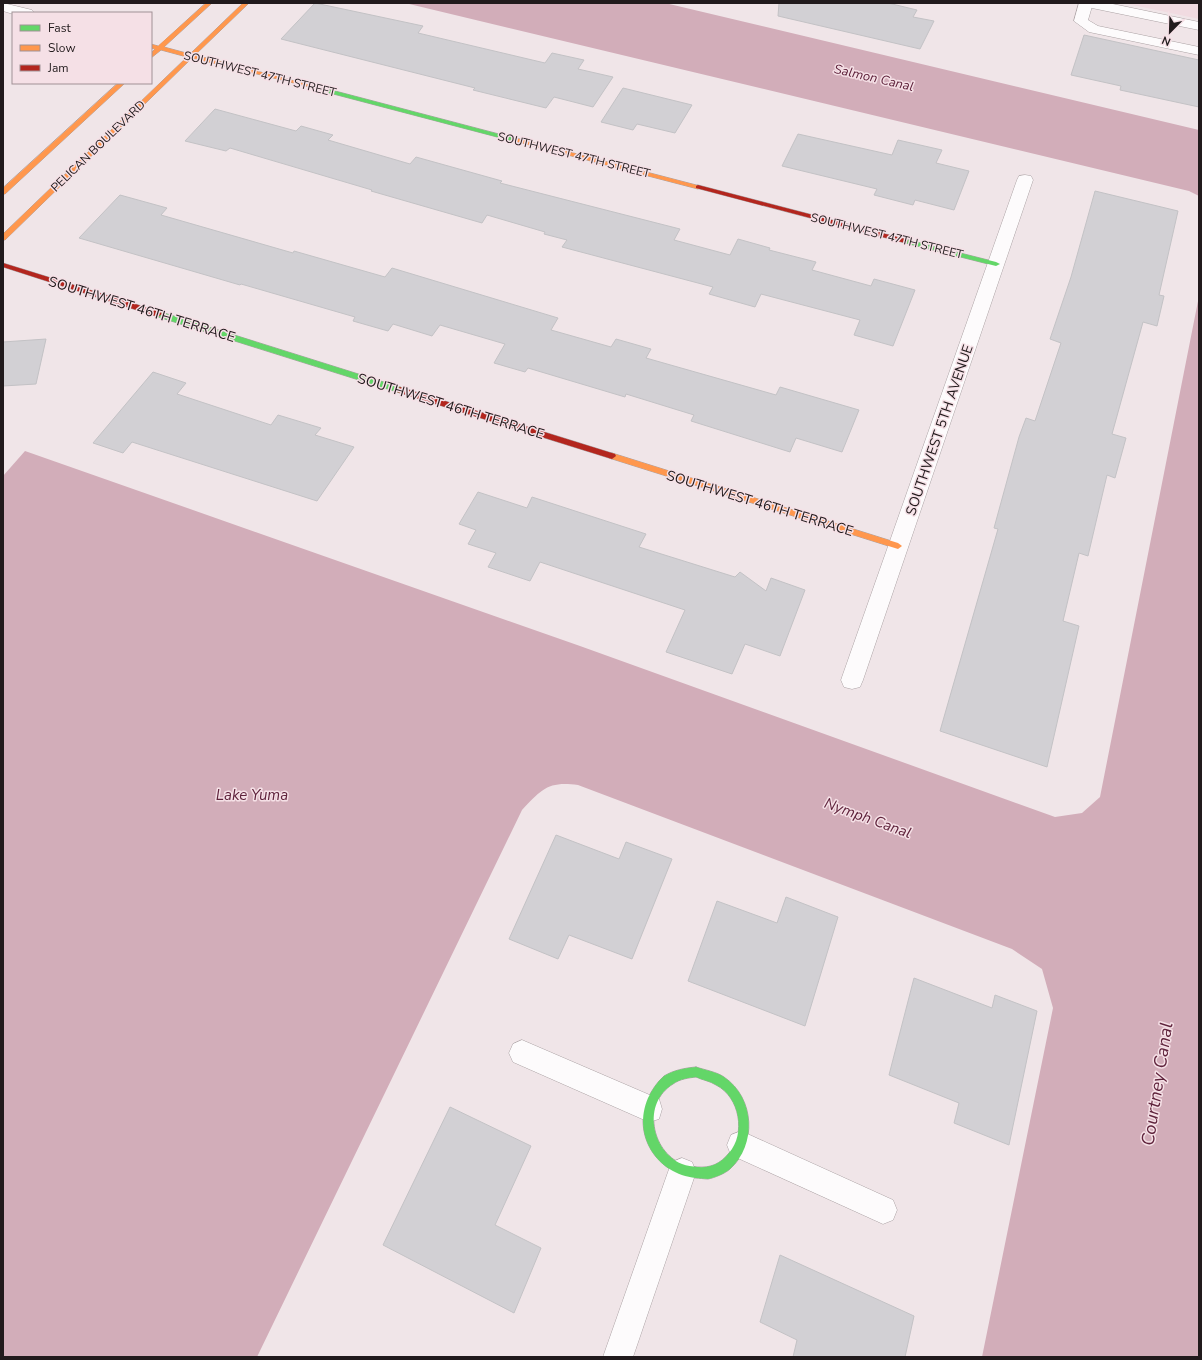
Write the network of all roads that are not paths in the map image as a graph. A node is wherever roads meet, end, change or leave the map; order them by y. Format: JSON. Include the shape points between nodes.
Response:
{"nodes":[{"id":1,"x":209,"y":3,"type":"edge"},
{"id":2,"x":246,"y":3,"type":"edge"},
{"id":3,"x":1086,"y":3,"type":"edge"},
{"id":4,"x":3,"y":7,"type":"edge"},
{"id":5,"x":24,"y":12,"type":"edge"},
{"id":6,"x":1199,"y":26,"type":"edge"},
{"id":7,"x":155,"y":47,"type":"edge"},
{"id":8,"x":1199,"y":51,"type":"edge"},
{"id":9,"x":190,"y":56,"type":"junction"},
{"id":10,"x":121,"y":84,"type":"edge"},
{"id":11,"x":1025,"y":180,"type":"dead end"},
{"id":12,"x":3,"y":192,"type":"edge"},
{"id":13,"x":3,"y":238,"type":"edge"},
{"id":14,"x":996,"y":264,"type":"junction"},
{"id":15,"x":3,"y":265,"type":"edge"},
{"id":16,"x":898,"y":546,"type":"junction"},
{"id":17,"x":852,"y":680,"type":"dead end"},
{"id":18,"x":522,"y":1053,"type":"dead end"},
{"id":19,"x":649,"y":1109,"type":"junction"},
{"id":20,"x":741,"y":1145,"type":"junction"},
{"id":21,"x":682,"y":1172,"type":"junction"},
{"id":22,"x":883,"y":1210,"type":"dead end"},
{"id":23,"x":618,"y":1357,"type":"edge"}],
"edges":[{"from":1,"to":7,"type":"street"},
{"from":2,"to":9,"type":"street","name":"PELICAN BOULEVARD"},
{"from":3,"to":6,"type":"street"},
{"from":3,"to":8,"type":"lane","via":[[1081,21],[1094,29]]},
{"from":4,"to":5,"type":"street"},
{"from":7,"to":9,"type":"street","name":"SOUTHWEST 47TH STREET"},
{"from":9,"to":13,"type":"street","name":"PELICAN BOULEVARD"},
{"from":9,"to":14,"type":"street","name":"SOUTHWEST 47TH STREET"},
{"from":10,"to":12,"type":"street"},
{"from":11,"to":14,"type":"street","name":"SOUTHWEST 5TH AVENUE"},
{"from":14,"to":16,"type":"street","name":"SOUTHWEST 5TH AVENUE"},
{"from":15,"to":16,"type":"street","name":"SOUTHWEST 46TH TERRACE"},
{"from":16,"to":17,"type":"street","name":"SOUTHWEST 5TH AVENUE"},
{"from":18,"to":19,"type":"street"},
{"from":19,"to":20,"type":"street","via":[[655,1093],[666,1081],[680,1074],[696,1072],[712,1075],[726,1084],[737,1096],[744,1111],[746,1129]]},
{"from":19,"to":21,"type":"street","via":[[651,1139],[668,1164]]},
{"from":20,"to":21,"type":"street","via":[[734,1158],[724,1168],[696,1175]]},
{"from":20,"to":22,"type":"street"},
{"from":21,"to":23,"type":"street"}]}
